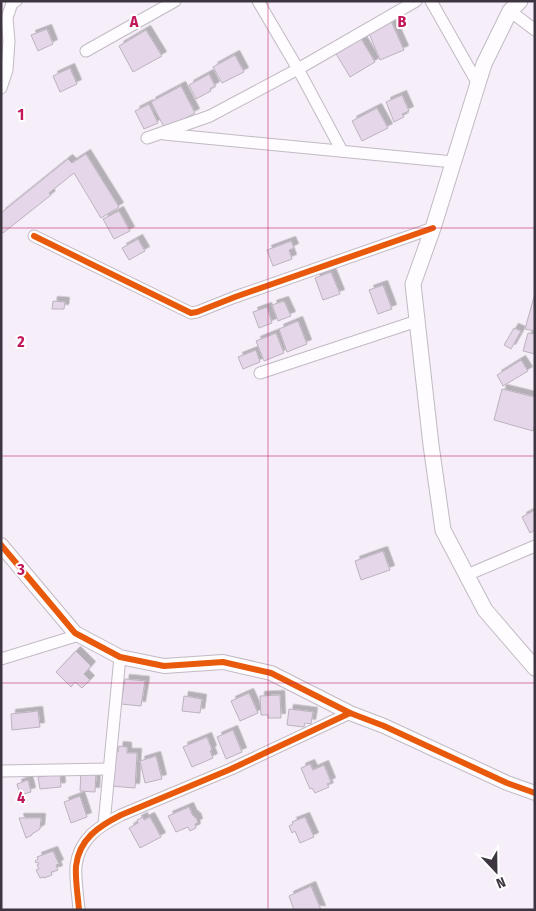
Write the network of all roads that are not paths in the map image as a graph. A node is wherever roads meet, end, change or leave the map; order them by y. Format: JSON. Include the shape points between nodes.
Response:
{"nodes":[{"id":1,"x":16,"y":1,"type":"edge"},
{"id":2,"x":175,"y":1,"type":"edge"},
{"id":3,"x":258,"y":1,"type":"edge"},
{"id":4,"x":416,"y":1,"type":"edge"},
{"id":5,"x":431,"y":1,"type":"edge"},
{"id":6,"x":515,"y":6,"type":"edge"},
{"id":7,"x":535,"y":30,"type":"edge"},
{"id":8,"x":86,"y":51,"type":"dead end"},
{"id":9,"x":298,"y":69,"type":"junction"},
{"id":10,"x":478,"y":84,"type":"junction"},
{"id":11,"x":1,"y":88,"type":"edge"},
{"id":12,"x":160,"y":134,"type":"junction"},
{"id":13,"x":147,"y":138,"type":"dead end"},
{"id":14,"x":342,"y":151,"type":"junction"},
{"id":15,"x":453,"y":162,"type":"junction"},
{"id":16,"x":433,"y":228,"type":"junction"},
{"id":17,"x":34,"y":236,"type":"dead end"},
{"id":18,"x":417,"y":321,"type":"junction"},
{"id":19,"x":260,"y":373,"type":"dead end"},
{"id":20,"x":535,"y":546,"type":"edge"},
{"id":21,"x":4,"y":552,"type":"edge"},
{"id":22,"x":467,"y":575,"type":"junction"},
{"id":23,"x":79,"y":635,"type":"junction"},
{"id":24,"x":120,"y":657,"type":"junction"},
{"id":25,"x":1,"y":659,"type":"edge"},
{"id":26,"x":535,"y":668,"type":"edge"},
{"id":27,"x":350,"y":713,"type":"junction"},
{"id":28,"x":109,"y":769,"type":"junction"},
{"id":29,"x":1,"y":771,"type":"edge"},
{"id":30,"x":535,"y":793,"type":"edge"},
{"id":31,"x":104,"y":824,"type":"junction"},
{"id":32,"x":79,"y":910,"type":"edge"}],
"edges":[{"from":1,"to":11,"type":"street","via":[[7,18],[7,70]]},
{"from":2,"to":8,"type":"street"},
{"from":3,"to":9,"type":"street"},
{"from":4,"to":9,"type":"street"},
{"from":5,"to":10,"type":"street"},
{"from":6,"to":7,"type":"street"},
{"from":6,"to":10,"type":"main road","via":[[484,64]]},
{"from":9,"to":12,"type":"street","via":[[210,116]]},
{"from":9,"to":14,"type":"street"},
{"from":10,"to":15,"type":"main road"},
{"from":12,"to":13,"type":"street"},
{"from":12,"to":14,"type":"street"},
{"from":14,"to":15,"type":"street"},
{"from":15,"to":16,"type":"main road"},
{"from":16,"to":17,"type":"street","via":[[191,313]]},
{"from":16,"to":18,"type":"main road","via":[[414,284]]},
{"from":18,"to":19,"type":"street"},
{"from":18,"to":22,"type":"main road","via":[[443,530]]},
{"from":20,"to":22,"type":"street"},
{"from":21,"to":23,"type":"street"},
{"from":22,"to":26,"type":"main road","via":[[485,610]]},
{"from":23,"to":24,"type":"street"},
{"from":23,"to":25,"type":"street"},
{"from":24,"to":27,"type":"street","via":[[164,666],[223,662],[271,673]]},
{"from":24,"to":28,"type":"street"},
{"from":27,"to":30,"type":"street"},
{"from":27,"to":31,"type":"street"},
{"from":28,"to":29,"type":"street"},
{"from":28,"to":31,"type":"street"},
{"from":31,"to":32,"type":"street","via":[[84,842],[79,853],[76,867]]}]}
